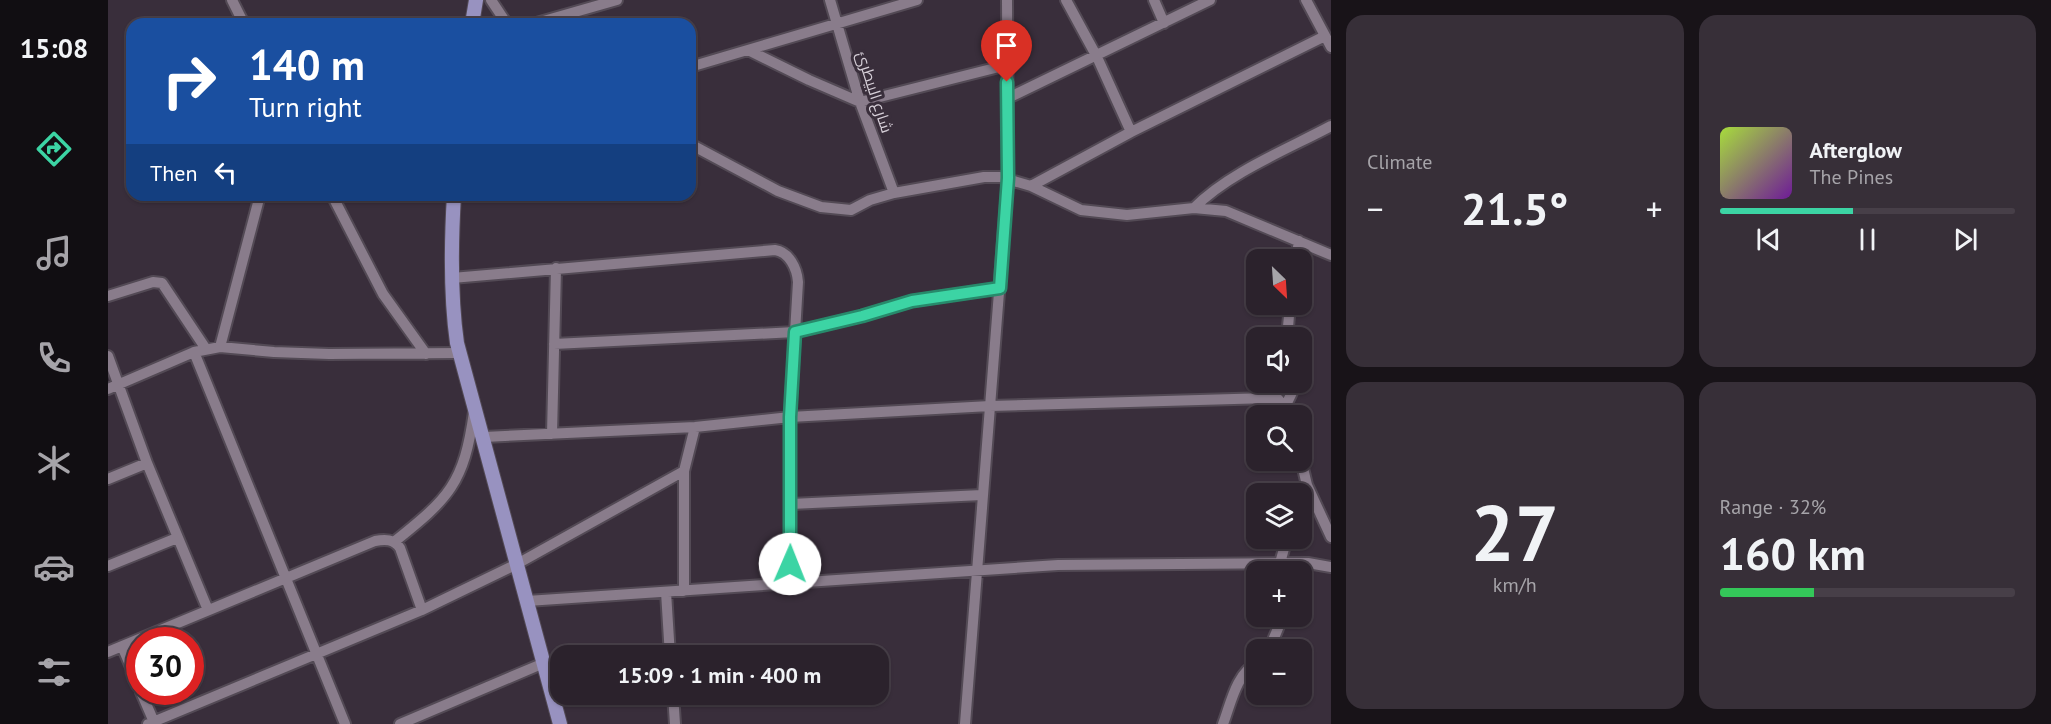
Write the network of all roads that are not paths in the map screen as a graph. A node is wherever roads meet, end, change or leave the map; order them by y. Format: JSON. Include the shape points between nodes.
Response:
{"nodes":[{"id":1,"x":232,"y":0,"type":"edge"},
{"id":2,"x":476,"y":0,"type":"edge"},
{"id":3,"x":491,"y":0,"type":"edge"},
{"id":4,"x":617,"y":0,"type":"edge"},
{"id":5,"x":830,"y":0,"type":"edge"},
{"id":6,"x":916,"y":0,"type":"edge"},
{"id":7,"x":1007,"y":0,"type":"edge"},
{"id":8,"x":1066,"y":0,"type":"edge"},
{"id":9,"x":1154,"y":0,"type":"edge"},
{"id":10,"x":1210,"y":0,"type":"edge"},
{"id":11,"x":1306,"y":0,"type":"edge"},
{"id":12,"x":241,"y":18,"type":"edge"},
{"id":13,"x":473,"y":18,"type":"edge"},
{"id":14,"x":503,"y":18,"type":"edge"},
{"id":15,"x":554,"y":18,"type":"edge"},
{"id":16,"x":837,"y":23,"type":"junction"},
{"id":17,"x":1164,"y":23,"type":"junction"},
{"id":18,"x":1325,"y":36,"type":"junction"},
{"id":19,"x":1331,"y":47,"type":"edge"},
{"id":20,"x":748,"y":50,"type":"junction"},
{"id":21,"x":1097,"y":57,"type":"junction"},
{"id":22,"x":696,"y":65,"type":"edge"},
{"id":23,"x":1007,"y":65,"type":"junction"},
{"id":24,"x":1008,"y":98,"type":"junction"},
{"id":25,"x":860,"y":102,"type":"junction"},
{"id":26,"x":1331,"y":126,"type":"edge"},
{"id":27,"x":1131,"y":132,"type":"junction"},
{"id":28,"x":696,"y":147,"type":"edge"},
{"id":29,"x":1008,"y":178,"type":"junction"},
{"id":30,"x":1031,"y":186,"type":"junction"},
{"id":31,"x":894,"y":193,"type":"junction"},
{"id":32,"x":258,"y":201,"type":"edge"},
{"id":33,"x":335,"y":201,"type":"edge"},
{"id":34,"x":454,"y":201,"type":"edge"},
{"id":35,"x":1194,"y":208,"type":"junction"},
{"id":36,"x":1299,"y":241,"type":"junction"},
{"id":37,"x":1298,"y":249,"type":"edge"},
{"id":38,"x":1331,"y":255,"type":"edge"},
{"id":39,"x":556,"y":268,"type":"junction"},
{"id":40,"x":452,"y":278,"type":"junction"},
{"id":41,"x":1000,"y":288,"type":"junction"},
{"id":42,"x":108,"y":296,"type":"edge"},
{"id":43,"x":795,"y":332,"type":"junction"},
{"id":44,"x":554,"y":344,"type":"junction"},
{"id":45,"x":220,"y":346,"type":"junction"},
{"id":46,"x":206,"y":349,"type":"junction"},
{"id":47,"x":194,"y":352,"type":"junction"},
{"id":48,"x":459,"y":353,"type":"junction"},
{"id":49,"x":426,"y":354,"type":"junction"},
{"id":50,"x":108,"y":356,"type":"edge"},
{"id":51,"x":113,"y":387,"type":"edge"},
{"id":52,"x":1282,"y":405,"type":"edge"},
{"id":53,"x":990,"y":406,"type":"junction"},
{"id":54,"x":475,"y":408,"type":"junction"},
{"id":55,"x":790,"y":417,"type":"junction"},
{"id":56,"x":695,"y":427,"type":"junction"},
{"id":57,"x":552,"y":434,"type":"junction"},
{"id":58,"x":484,"y":437,"type":"junction"},
{"id":59,"x":147,"y":463,"type":"junction"},
{"id":60,"x":684,"y":471,"type":"junction"},
{"id":61,"x":108,"y":479,"type":"edge"},
{"id":62,"x":982,"y":495,"type":"junction"},
{"id":63,"x":1312,"y":498,"type":"edge"},
{"id":64,"x":791,"y":504,"type":"junction"},
{"id":65,"x":1326,"y":514,"type":"edge"},
{"id":66,"x":1331,"y":537,"type":"edge"},
{"id":67,"x":177,"y":538,"type":"junction"},
{"id":68,"x":394,"y":542,"type":"junction"},
{"id":69,"x":1246,"y":563,"type":"edge"},
{"id":70,"x":517,"y":564,"type":"junction"},
{"id":71,"x":1312,"y":564,"type":"edge"},
{"id":72,"x":108,"y":566,"type":"edge"},
{"id":73,"x":1331,"y":567,"type":"edge"},
{"id":74,"x":976,"y":572,"type":"junction"},
{"id":75,"x":285,"y":577,"type":"junction"},
{"id":76,"x":790,"y":585,"type":"junction"},
{"id":77,"x":684,"y":591,"type":"junction"},
{"id":78,"x":666,"y":592,"type":"junction"},
{"id":79,"x":527,"y":601,"type":"junction"},
{"id":80,"x":208,"y":610,"type":"junction"},
{"id":81,"x":422,"y":610,"type":"junction"},
{"id":82,"x":669,"y":645,"type":"edge"},
{"id":83,"x":122,"y":646,"type":"junction"},
{"id":84,"x":108,"y":652,"type":"edge"},
{"id":85,"x":315,"y":654,"type":"junction"},
{"id":86,"x":126,"y":656,"type":"edge"},
{"id":87,"x":544,"y":663,"type":"junction"},
{"id":88,"x":1246,"y":670,"type":"edge"},
{"id":89,"x":145,"y":705,"type":"edge"},
{"id":90,"x":674,"y":705,"type":"edge"},
{"id":91,"x":151,"y":723,"type":"edge"},
{"id":92,"x":345,"y":724,"type":"edge"},
{"id":93,"x":400,"y":724,"type":"edge"},
{"id":94,"x":560,"y":724,"type":"edge"},
{"id":95,"x":675,"y":724,"type":"edge"},
{"id":96,"x":965,"y":724,"type":"edge"},
{"id":97,"x":1223,"y":724,"type":"edge"}],
"edges":[{"from":1,"to":12,"type":"street"},
{"from":2,"to":13,"type":"main road"},
{"from":3,"to":14,"type":"street"},
{"from":4,"to":15,"type":"street"},
{"from":5,"to":16,"type":"street","name":"شارع البيطرئ"},
{"from":6,"to":16,"type":"street"},
{"from":7,"to":23,"type":"street"},
{"from":8,"to":21,"type":"street"},
{"from":9,"to":17,"type":"street"},
{"from":10,"to":17,"type":"street"},
{"from":11,"to":18,"type":"street"},
{"from":16,"to":20,"type":"street"},
{"from":16,"to":25,"type":"street","name":"شارع البيطرئ"},
{"from":17,"to":21,"type":"street"},
{"from":18,"to":19,"type":"street"},
{"from":18,"to":27,"type":"street"},
{"from":20,"to":22,"type":"street"},
{"from":20,"to":25,"type":"street"},
{"from":21,"to":24,"type":"street"},
{"from":21,"to":27,"type":"street"},
{"from":23,"to":24,"type":"street"},
{"from":23,"to":25,"type":"street"},
{"from":24,"to":29,"type":"street"},
{"from":25,"to":31,"type":"street","name":"شارع البيطرئ"},
{"from":26,"to":35,"type":"street","via":[[1240,174]]},
{"from":27,"to":30,"type":"street"},
{"from":28,"to":31,"type":"street","via":[[778,191],[820,207],[851,210]]},
{"from":29,"to":30,"type":"street"},
{"from":29,"to":31,"type":"street","via":[[984,177]]},
{"from":29,"to":41,"type":"street"},
{"from":30,"to":35,"type":"street","via":[[1088,212],[1127,214]]},
{"from":32,"to":45,"type":"street"},
{"from":33,"to":49,"type":"street","via":[[383,294]]},
{"from":34,"to":40,"type":"main road"},
{"from":35,"to":36,"type":"street","via":[[1226,211]]},
{"from":36,"to":37,"type":"street"},
{"from":36,"to":38,"type":"street"},
{"from":39,"to":40,"type":"street"},
{"from":39,"to":43,"type":"street","via":[[780,250],[798,274]]},
{"from":39,"to":44,"type":"street"},
{"from":40,"to":48,"type":"main road"},
{"from":41,"to":43,"type":"street","via":[[912,301]]},
{"from":41,"to":53,"type":"street"},
{"from":42,"to":46,"type":"street","via":[[153,282],[162,283]]},
{"from":43,"to":44,"type":"street"},
{"from":43,"to":55,"type":"street"},
{"from":44,"to":57,"type":"street"},
{"from":45,"to":46,"type":"street"},
{"from":45,"to":49,"type":"street","via":[[296,353]]},
{"from":46,"to":47,"type":"street"},
{"from":47,"to":51,"type":"street"},
{"from":47,"to":75,"type":"street"},
{"from":48,"to":49,"type":"street"},
{"from":48,"to":54,"type":"main road"},
{"from":50,"to":51,"type":"street"},
{"from":51,"to":59,"type":"street"},
{"from":52,"to":53,"type":"street","via":[[1273,398]]},
{"from":53,"to":55,"type":"street"},
{"from":53,"to":62,"type":"street"},
{"from":54,"to":58,"type":"main road"},
{"from":54,"to":68,"type":"street","via":[[468,451],[450,490]]},
{"from":55,"to":56,"type":"street"},
{"from":55,"to":64,"type":"street"},
{"from":56,"to":57,"type":"street"},
{"from":56,"to":60,"type":"street"},
{"from":57,"to":58,"type":"street"},
{"from":58,"to":70,"type":"main road"},
{"from":59,"to":61,"type":"street"},
{"from":59,"to":67,"type":"street"},
{"from":60,"to":70,"type":"street"},
{"from":60,"to":77,"type":"street"},
{"from":62,"to":64,"type":"street"},
{"from":62,"to":74,"type":"street"},
{"from":63,"to":65,"type":"street"},
{"from":64,"to":76,"type":"street"},
{"from":65,"to":66,"type":"street"},
{"from":67,"to":72,"type":"street"},
{"from":67,"to":80,"type":"street"},
{"from":68,"to":75,"type":"street","via":[[375,542]]},
{"from":68,"to":81,"type":"street","via":[[401,551]]},
{"from":69,"to":74,"type":"street","via":[[1080,565]]},
{"from":70,"to":79,"type":"main road"},
{"from":70,"to":81,"type":"street"},
{"from":71,"to":73,"type":"street"},
{"from":74,"to":76,"type":"street"},
{"from":74,"to":96,"type":"street"},
{"from":75,"to":80,"type":"street"},
{"from":75,"to":85,"type":"street"},
{"from":76,"to":77,"type":"street"},
{"from":77,"to":78,"type":"street"},
{"from":78,"to":79,"type":"street"},
{"from":78,"to":82,"type":"street"},
{"from":79,"to":87,"type":"main road"},
{"from":80,"to":83,"type":"street"},
{"from":81,"to":85,"type":"street"},
{"from":83,"to":84,"type":"street"},
{"from":83,"to":86,"type":"street"},
{"from":85,"to":91,"type":"street"},
{"from":85,"to":92,"type":"street"},
{"from":87,"to":93,"type":"street"},
{"from":87,"to":94,"type":"main road"},
{"from":88,"to":97,"type":"street"},
{"from":89,"to":91,"type":"street"},
{"from":90,"to":95,"type":"street"}]}
